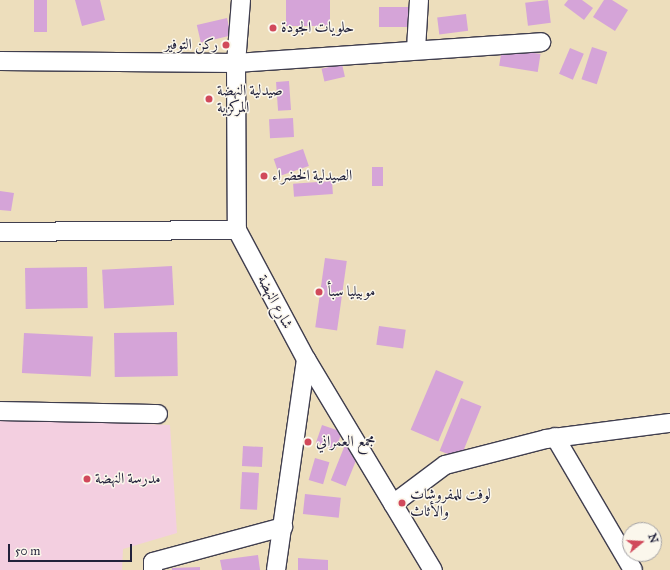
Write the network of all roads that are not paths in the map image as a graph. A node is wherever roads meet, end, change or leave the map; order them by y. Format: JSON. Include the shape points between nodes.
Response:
{"nodes":[{"id":1,"x":241,"y":0,"type":"edge"},
{"id":2,"x":419,"y":0,"type":"edge"},
{"id":3,"x":541,"y":42,"type":"dead end"},
{"id":4,"x":416,"y":49,"type":"junction"},
{"id":5,"x":0,"y":61,"type":"edge"},
{"id":6,"x":236,"y":63,"type":"junction"},
{"id":7,"x":237,"y":230,"type":"junction"},
{"id":8,"x":0,"y":232,"type":"edge"},
{"id":9,"x":306,"y":359,"type":"junction"},
{"id":10,"x":0,"y":411,"type":"edge"},
{"id":11,"x":158,"y":414,"type":"dead end"},
{"id":12,"x":670,"y":423,"type":"edge"},
{"id":13,"x":555,"y":437,"type":"junction"},
{"id":14,"x":393,"y":504,"type":"junction"},
{"id":15,"x":283,"y":527,"type":"junction"},
{"id":16,"x":153,"y":570,"type":"edge"},
{"id":17,"x":276,"y":570,"type":"edge"},
{"id":18,"x":433,"y":570,"type":"edge"},
{"id":19,"x":633,"y":570,"type":"edge"}],
"edges":[{"from":1,"to":6,"type":"street","name":"شارع النهضة"},
{"from":2,"to":4,"type":"street"},
{"from":3,"to":4,"type":"street"},
{"from":4,"to":6,"type":"street"},
{"from":5,"to":6,"type":"street"},
{"from":6,"to":7,"type":"street","name":"شارع النهضة"},
{"from":7,"to":8,"type":"street"},
{"from":7,"to":9,"type":"street","name":"شارع النهضة"},
{"from":9,"to":14,"type":"street","name":"شارع النهضة"},
{"from":9,"to":15,"type":"street"},
{"from":10,"to":11,"type":"street"},
{"from":12,"to":13,"type":"street"},
{"from":13,"to":14,"type":"street","via":[[445,465]]},
{"from":13,"to":19,"type":"street"},
{"from":14,"to":18,"type":"street","name":"شارع النهضة"},
{"from":15,"to":16,"type":"street","via":[[153,562]]},
{"from":15,"to":17,"type":"street"}]}
